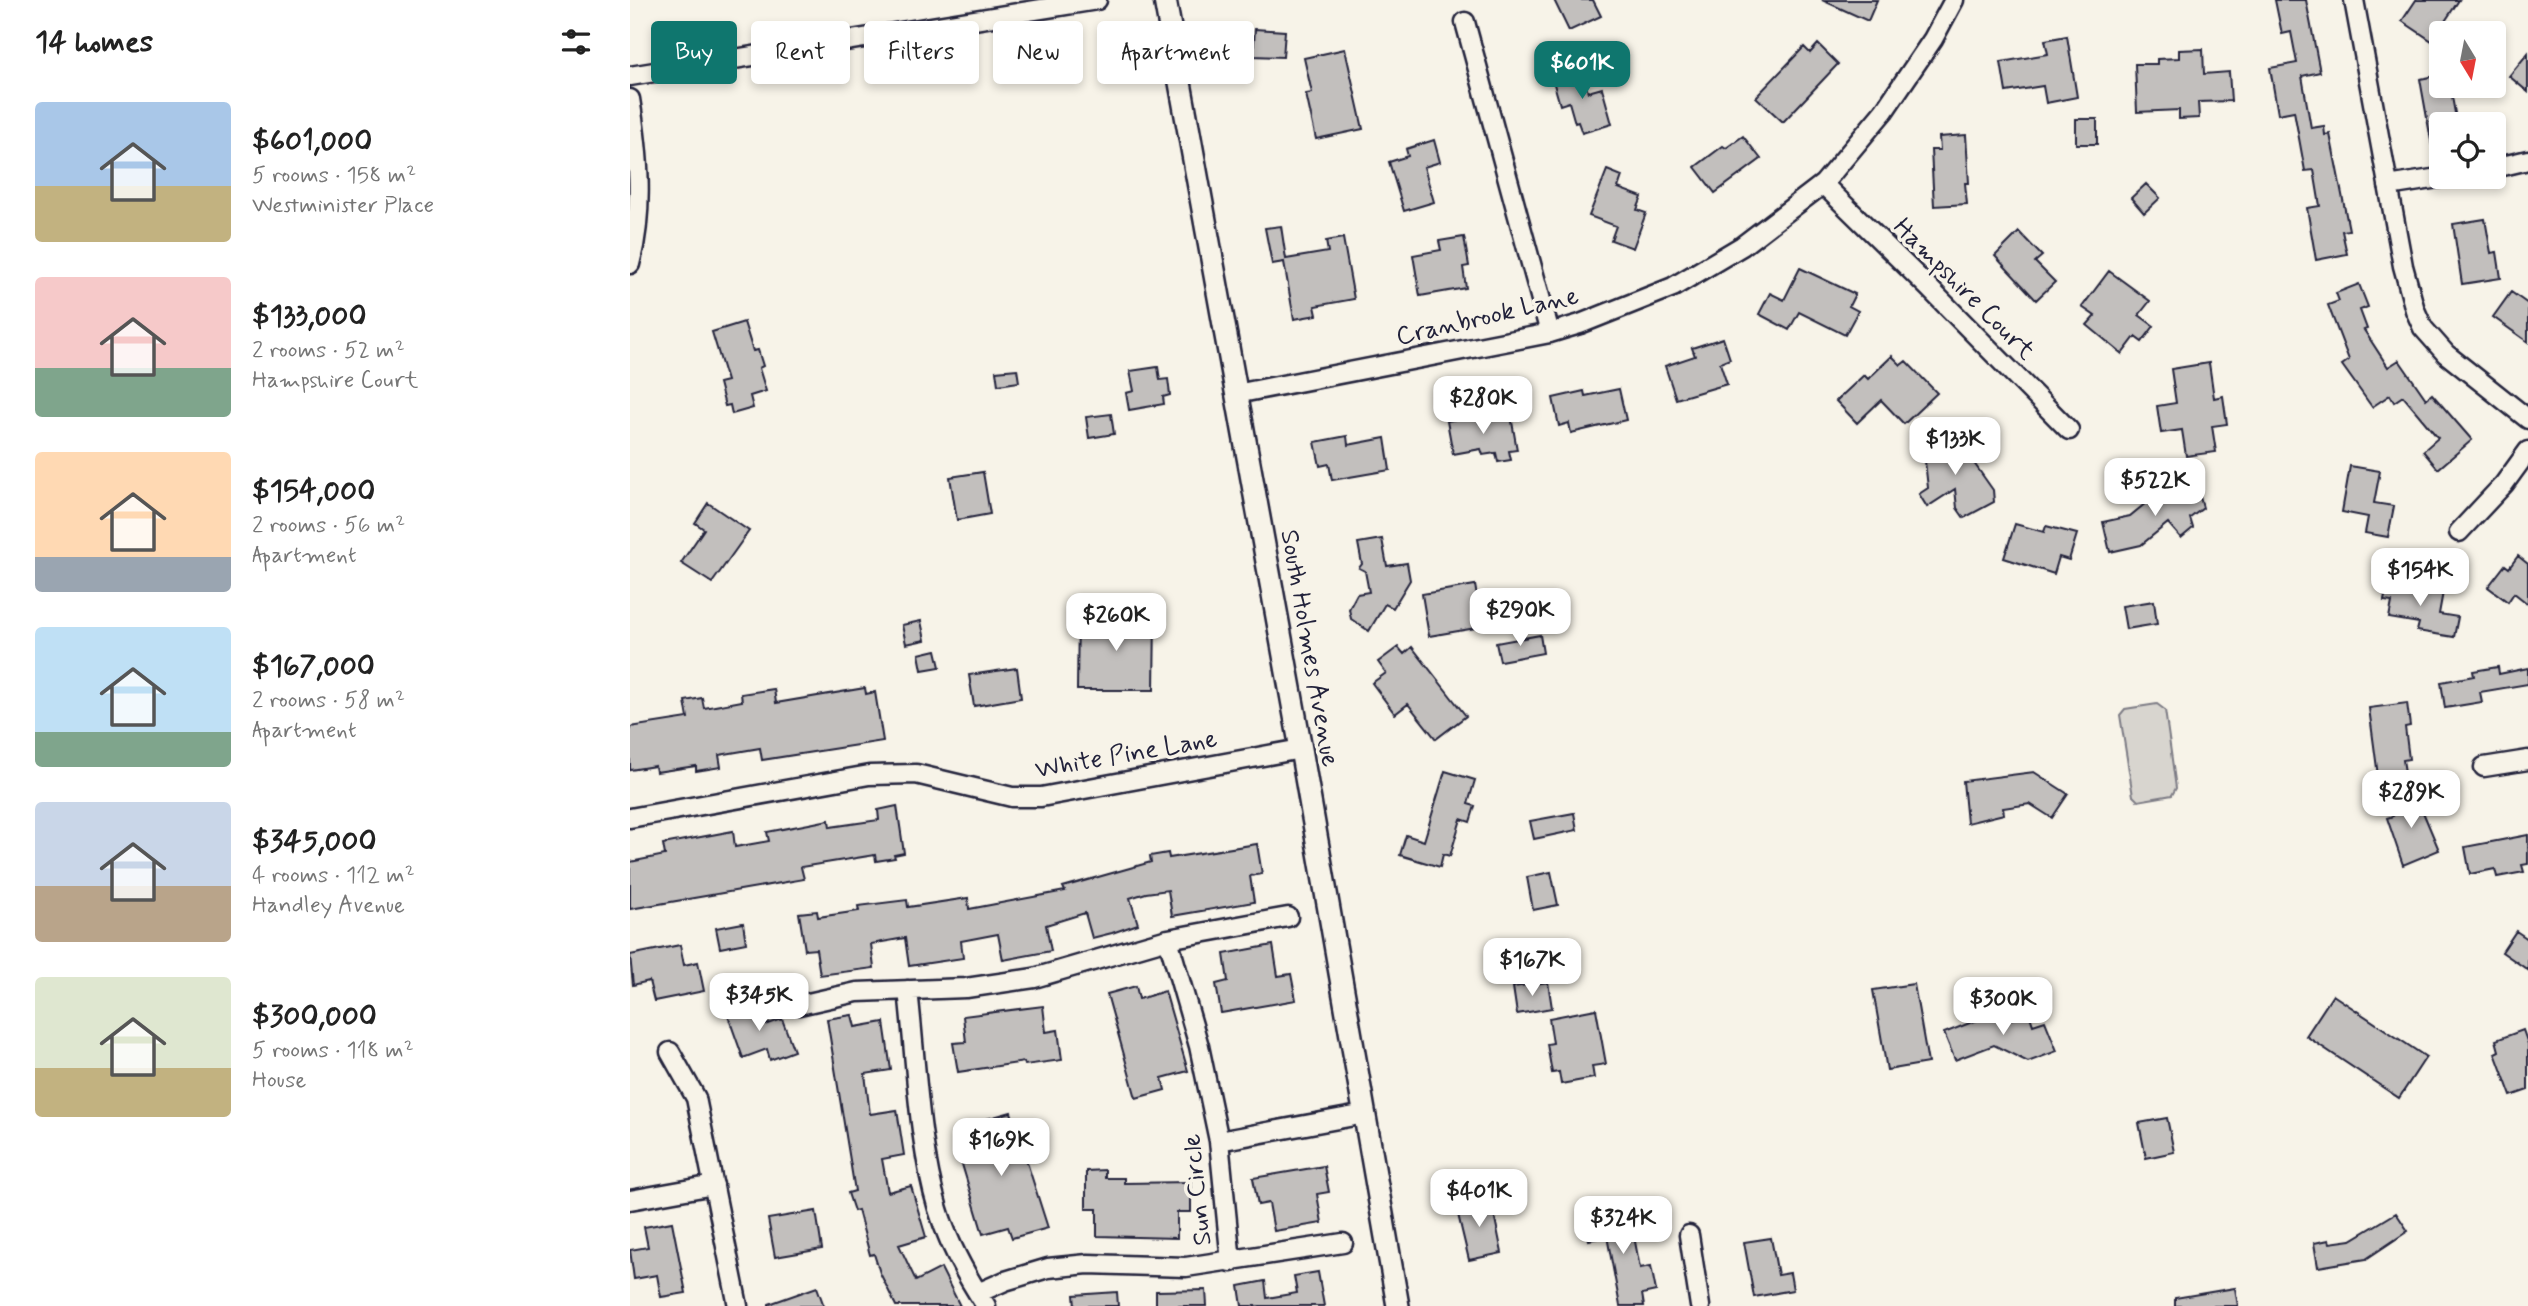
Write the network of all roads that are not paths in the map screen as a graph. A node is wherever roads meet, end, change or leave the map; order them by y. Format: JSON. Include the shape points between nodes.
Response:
{"nodes":[{"id":1,"x":1097,"y":0,"type":"edge"},
{"id":2,"x":1165,"y":0,"type":"edge"},
{"id":3,"x":1954,"y":0,"type":"edge"},
{"id":4,"x":2354,"y":0,"type":"edge"},
{"id":5,"x":1465,"y":22,"type":"dead end"},
{"id":6,"x":630,"y":76,"type":"edge"},
{"id":7,"x":630,"y":99,"type":"edge"},
{"id":8,"x":2528,"y":160,"type":"edge"},
{"id":9,"x":2506,"y":165,"type":"edge"},
{"id":10,"x":2429,"y":180,"type":"edge"},
{"id":11,"x":1823,"y":184,"type":"junction"},
{"id":12,"x":2388,"y":186,"type":"junction"},
{"id":13,"x":630,"y":264,"type":"edge"},
{"id":14,"x":1550,"y":332,"type":"junction"},
{"id":15,"x":1236,"y":394,"type":"junction"},
{"id":16,"x":2528,"y":419,"type":"edge"},
{"id":17,"x":2069,"y":430,"type":"dead end"},
{"id":18,"x":2528,"y":450,"type":"edge"},
{"id":19,"x":2459,"y":532,"type":"dead end"},
{"id":20,"x":1301,"y":750,"type":"junction"},
{"id":21,"x":2528,"y":760,"type":"edge"},
{"id":22,"x":2484,"y":768,"type":"dead end"},
{"id":23,"x":630,"y":818,"type":"edge"},
{"id":24,"x":1288,"y":917,"type":"dead end"},
{"id":25,"x":1168,"y":939,"type":"junction"},
{"id":26,"x":908,"y":990,"type":"junction"},
{"id":27,"x":799,"y":1005,"type":"dead end"},
{"id":28,"x":670,"y":1052,"type":"dead end"},
{"id":29,"x":1365,"y":1114,"type":"junction"},
{"id":30,"x":1219,"y":1141,"type":"junction"},
{"id":31,"x":714,"y":1185,"type":"junction"},
{"id":32,"x":630,"y":1200,"type":"edge"},
{"id":33,"x":1689,"y":1235,"type":"dead end"},
{"id":34,"x":1343,"y":1243,"type":"dead end"},
{"id":35,"x":1231,"y":1262,"type":"junction"},
{"id":36,"x":982,"y":1300,"type":"edge"},
{"id":37,"x":738,"y":1306,"type":"edge"},
{"id":38,"x":1398,"y":1306,"type":"edge"},
{"id":39,"x":1700,"y":1306,"type":"edge"}],
"edges":[{"from":1,"to":6,"type":"street"},
{"from":2,"to":15,"type":"street","name":"South Holmes Avenue"},
{"from":3,"to":11,"type":"street","name":"Cranbrook Lane","via":[[1884,111]]},
{"from":4,"to":12,"type":"street"},
{"from":5,"to":14,"type":"street"},
{"from":7,"to":13,"type":"street","via":[[640,201],[638,236]]},
{"from":8,"to":9,"type":"street"},
{"from":10,"to":12,"type":"street"},
{"from":11,"to":14,"type":"street","name":"Cranbrook Lane","via":[[1742,246],[1674,287]]},
{"from":11,"to":17,"type":"street","name":"Hampshire Court"},
{"from":12,"to":16,"type":"street","via":[[2403,266],[2423,328],[2446,354]]},
{"from":14,"to":15,"type":"street","name":"Cranbrook Lane"},
{"from":15,"to":20,"type":"street","name":"South Holmes Avenue"},
{"from":18,"to":19,"type":"street","via":[[2504,484]]},
{"from":20,"to":23,"type":"street","name":"White Pine Lane","via":[[1041,797],[1012,797],[915,774],[869,775]]},
{"from":20,"to":29,"type":"street","name":"South Holmes Avenue"},
{"from":21,"to":22,"type":"street"},
{"from":24,"to":25,"type":"street"},
{"from":25,"to":26,"type":"street","via":[[1034,978],[966,988]]},
{"from":25,"to":30,"type":"street","name":"Sun Circle","via":[[1199,1046]]},
{"from":26,"to":27,"type":"street","via":[[856,992]]},
{"from":26,"to":36,"type":"street","name":"Sun Circle","via":[[927,1168],[938,1212]]},
{"from":28,"to":31,"type":"street","via":[[695,1098]]},
{"from":29,"to":30,"type":"street"},
{"from":29,"to":38,"type":"street","name":"South Holmes Avenue"},
{"from":30,"to":35,"type":"street","name":"Sun Circle"},
{"from":31,"to":32,"type":"street"},
{"from":31,"to":37,"type":"street"},
{"from":33,"to":39,"type":"street"},
{"from":34,"to":35,"type":"street"},
{"from":35,"to":36,"type":"street","name":"Sun Circle","via":[[1186,1267],[1088,1264],[1048,1268],[1005,1281]]}]}
